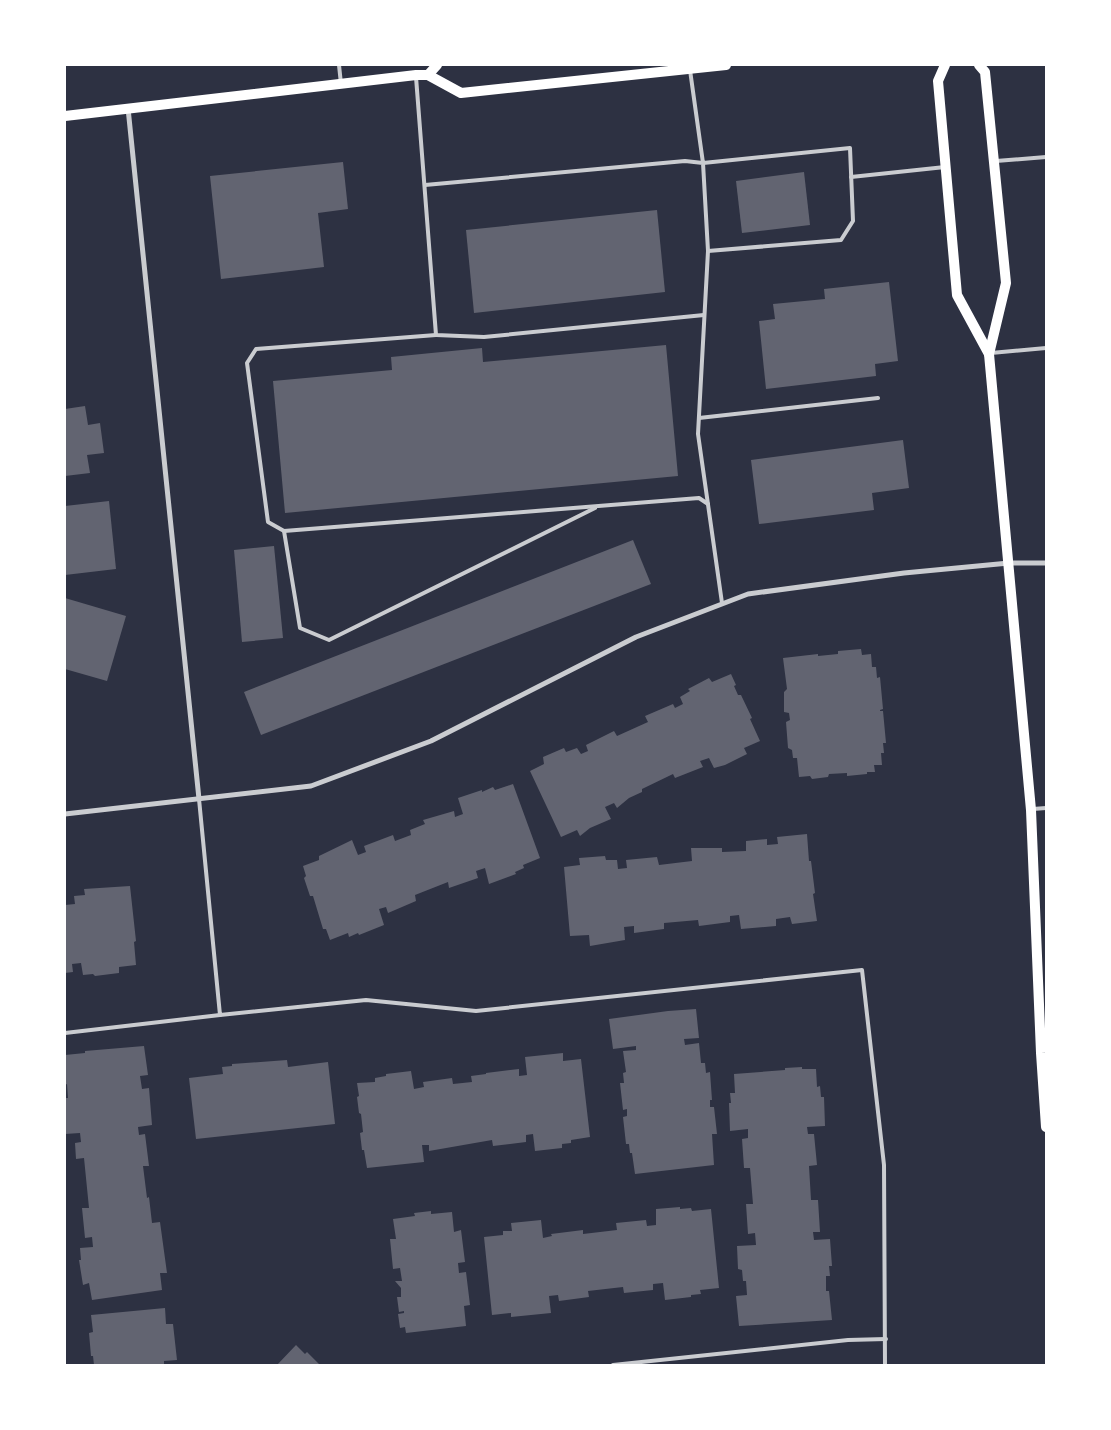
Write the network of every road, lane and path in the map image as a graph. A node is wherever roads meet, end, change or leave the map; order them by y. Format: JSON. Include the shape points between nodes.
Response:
{"nodes":[{"id":1,"x":339,"y":65,"type":"edge"},
{"id":2,"x":437,"y":65,"type":"edge"},
{"id":3,"x":726,"y":65,"type":"edge"},
{"id":4,"x":945,"y":65,"type":"edge"},
{"id":5,"x":979,"y":65,"type":"edge"},
{"id":6,"x":690,"y":69,"type":"junction"},
{"id":7,"x":428,"y":70,"type":"edge"},
{"id":8,"x":416,"y":76,"type":"junction"},
{"id":9,"x":341,"y":84,"type":"junction"},
{"id":10,"x":128,"y":108,"type":"junction"},
{"id":11,"x":65,"y":116,"type":"edge"},
{"id":12,"x":1046,"y":157,"type":"edge"},
{"id":13,"x":994,"y":161,"type":"junction"},
{"id":14,"x":703,"y":163,"type":"junction"},
{"id":15,"x":945,"y":167,"type":"junction"},
{"id":16,"x":851,"y":178,"type":"junction"},
{"id":17,"x":425,"y":185,"type":"junction"},
{"id":18,"x":708,"y":250,"type":"junction"},
{"id":19,"x":704,"y":316,"type":"junction"},
{"id":20,"x":436,"y":335,"type":"junction"},
{"id":21,"x":1046,"y":348,"type":"edge"},
{"id":22,"x":989,"y":354,"type":"junction"},
{"id":23,"x":878,"y":398,"type":"dead end"},
{"id":24,"x":699,"y":418,"type":"junction"},
{"id":25,"x":708,"y":504,"type":"junction"},
{"id":26,"x":599,"y":506,"type":"junction"},
{"id":27,"x":284,"y":531,"type":"junction"},
{"id":28,"x":1009,"y":563,"type":"junction"},
{"id":29,"x":1046,"y":563,"type":"edge"},
{"id":30,"x":722,"y":602,"type":"junction"},
{"id":31,"x":199,"y":799,"type":"junction"},
{"id":32,"x":1046,"y":808,"type":"edge"},
{"id":33,"x":1031,"y":810,"type":"junction"},
{"id":34,"x":65,"y":814,"type":"edge"},
{"id":35,"x":220,"y":1015,"type":"junction"},
{"id":36,"x":65,"y":1032,"type":"edge"},
{"id":37,"x":1046,"y":1127,"type":"edge"},
{"id":38,"x":886,"y":1339,"type":"junction"},
{"id":39,"x":613,"y":1365,"type":"edge"},
{"id":40,"x":885,"y":1365,"type":"edge"}],
"edges":[{"from":1,"to":9,"type":"lane"},
{"from":2,"to":7,"type":"main road"},
{"from":3,"to":6,"type":"main road"},
{"from":4,"to":15,"type":"main road","via":[[938,81]]},
{"from":5,"to":13,"type":"main road","via":[[985,72]]},
{"from":6,"to":7,"type":"main road","via":[[461,93]]},
{"from":6,"to":14,"type":"lane"},
{"from":7,"to":8,"type":"main road"},
{"from":8,"to":9,"type":"main road"},
{"from":8,"to":17,"type":"lane"},
{"from":9,"to":10,"type":"main road"},
{"from":10,"to":11,"type":"main road"},
{"from":10,"to":31,"type":"street"},
{"from":12,"to":13,"type":"lane"},
{"from":13,"to":22,"type":"main road","via":[[1006,283]]},
{"from":14,"to":16,"type":"lane","via":[[850,148]]},
{"from":14,"to":17,"type":"lane","via":[[685,161]]},
{"from":14,"to":18,"type":"lane"},
{"from":15,"to":16,"type":"lane"},
{"from":15,"to":22,"type":"main road","via":[[957,295]]},
{"from":16,"to":18,"type":"lane","via":[[853,221],[841,240]]},
{"from":17,"to":20,"type":"lane"},
{"from":18,"to":19,"type":"lane"},
{"from":19,"to":20,"type":"lane","via":[[484,337]]},
{"from":19,"to":24,"type":"lane"},
{"from":20,"to":27,"type":"lane","via":[[256,349],[247,363],[268,522]]},
{"from":21,"to":22,"type":"lane"},
{"from":22,"to":28,"type":"main road"},
{"from":23,"to":24,"type":"lane"},
{"from":24,"to":25,"type":"lane","via":[[698,434]]},
{"from":25,"to":26,"type":"lane","via":[[699,498]]},
{"from":25,"to":30,"type":"lane"},
{"from":26,"to":27,"type":"lane"},
{"from":26,"to":27,"type":"lane","via":[[329,640],[300,628]]},
{"from":28,"to":29,"type":"street"},
{"from":28,"to":30,"type":"street","via":[[758,592]]},
{"from":28,"to":33,"type":"main road"},
{"from":30,"to":31,"type":"street","via":[[636,637],[431,741],[403,752],[311,786]]},
{"from":31,"to":34,"type":"street"},
{"from":31,"to":35,"type":"lane"},
{"from":32,"to":33,"type":"lane"},
{"from":33,"to":37,"type":"main road"},
{"from":35,"to":36,"type":"lane"},
{"from":35,"to":38,"type":"lane","via":[[366,1000],[476,1011],[862,970],[884,1165]]},
{"from":38,"to":39,"type":"lane","via":[[848,1340]]},
{"from":38,"to":40,"type":"lane"}]}
